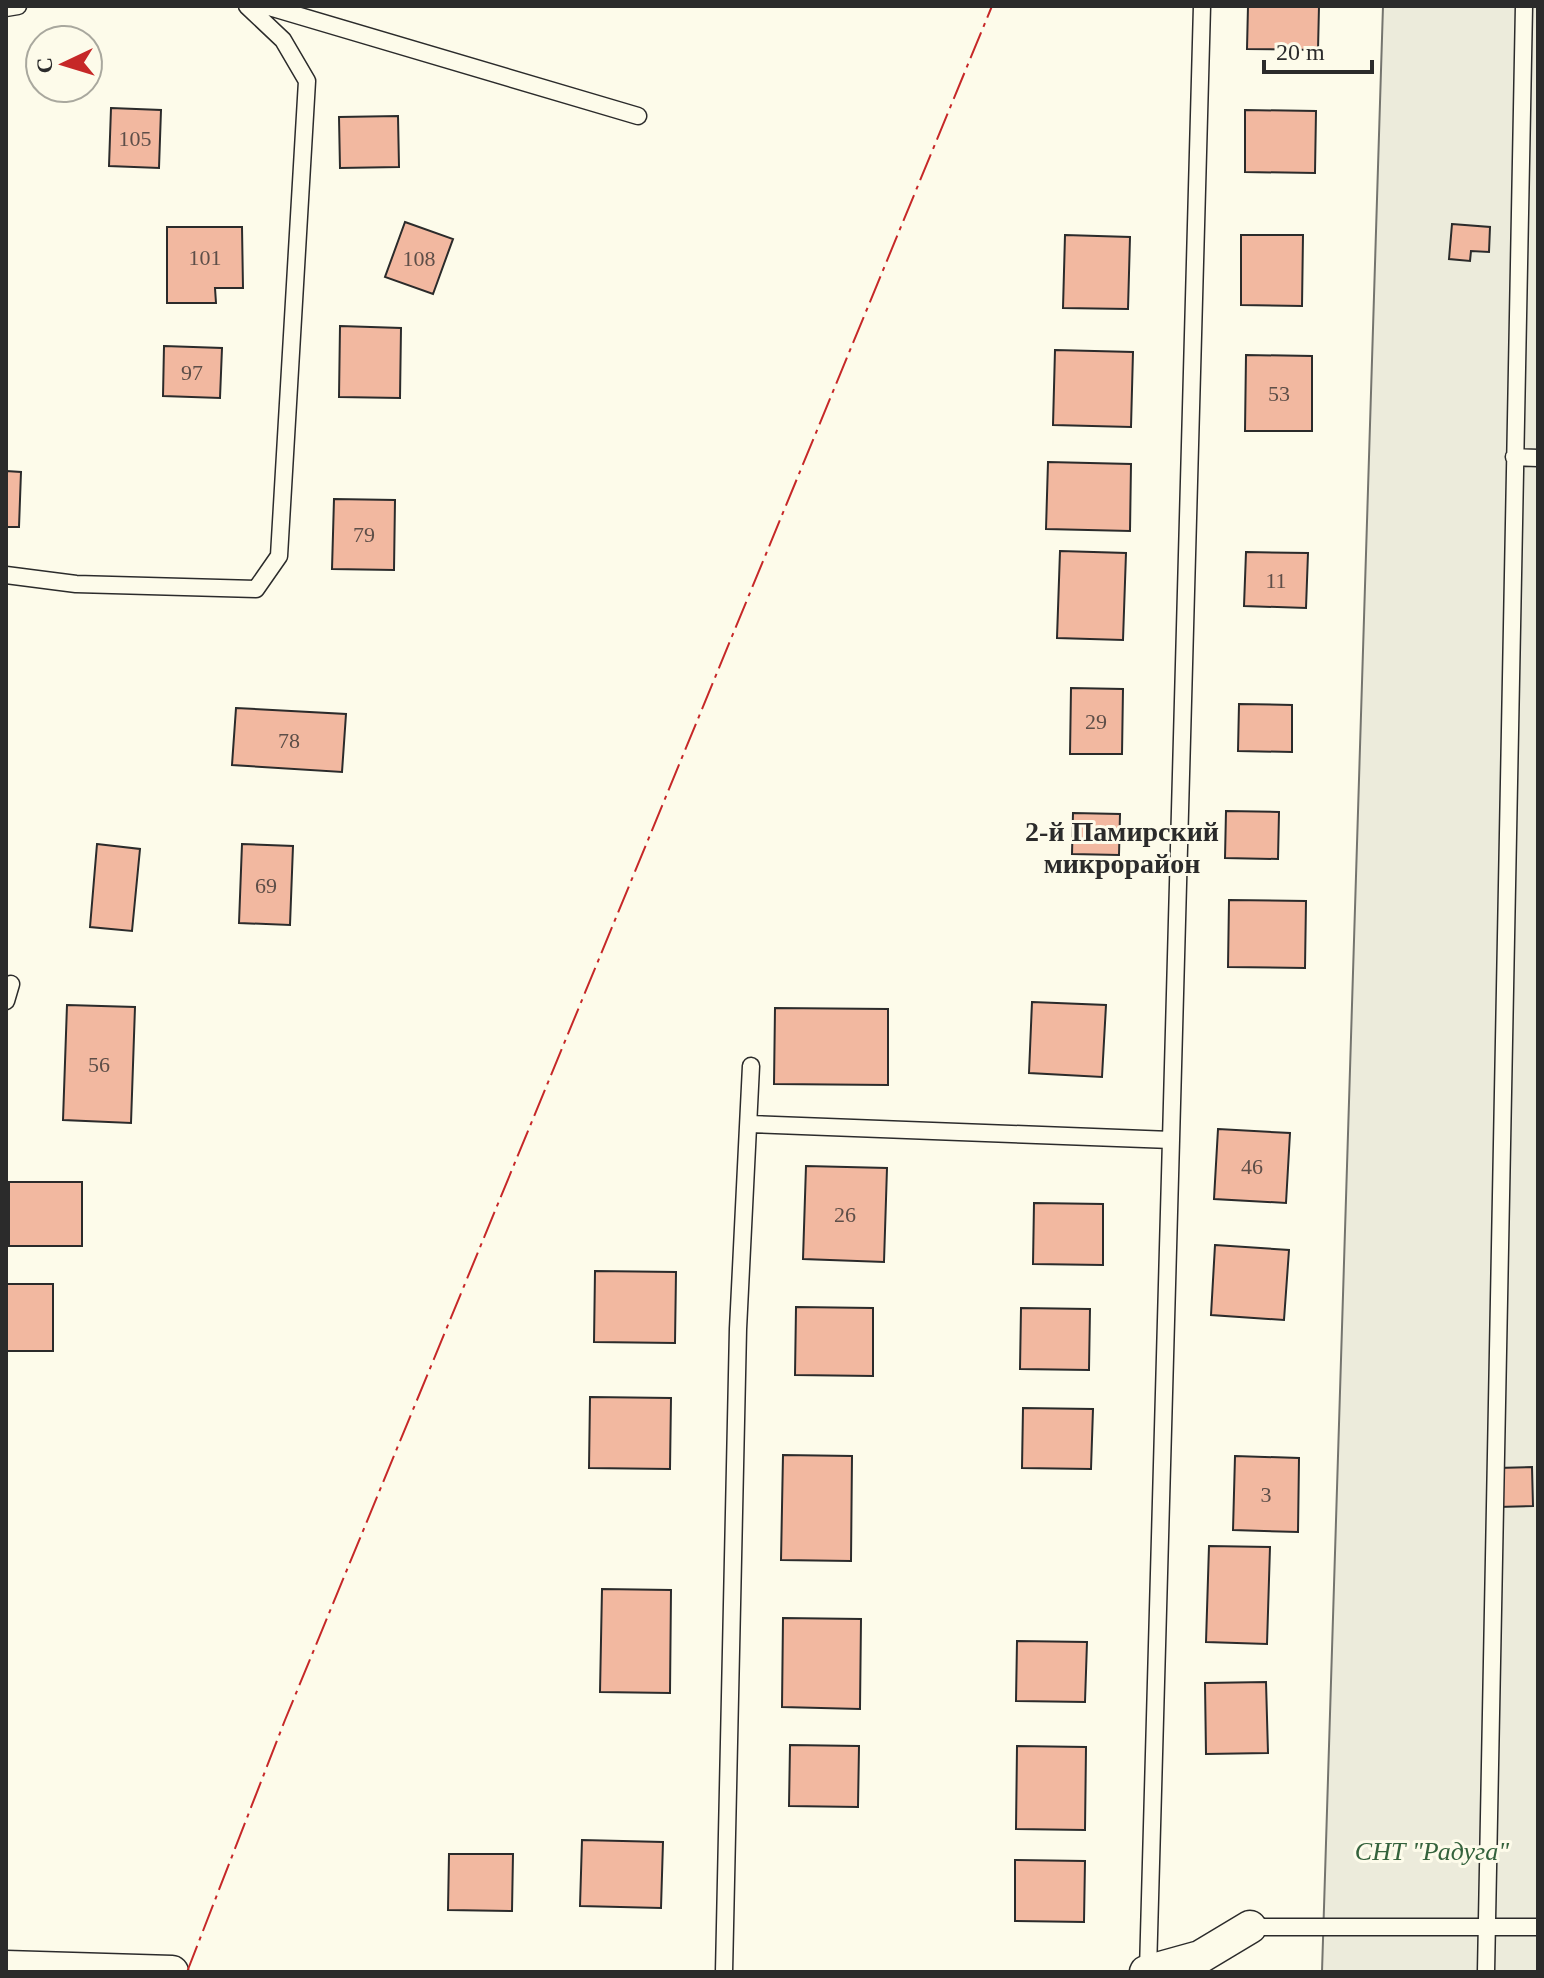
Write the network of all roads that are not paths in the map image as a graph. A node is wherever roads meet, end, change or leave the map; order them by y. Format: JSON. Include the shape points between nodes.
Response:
{"nodes":[{"id":1,"x":18,"y":6,"type":"edge"},
{"id":2,"x":247,"y":6,"type":"edge"},
{"id":3,"x":266,"y":6,"type":"edge"},
{"id":4,"x":1202,"y":6,"type":"edge"},
{"id":5,"x":1524,"y":6,"type":"edge"},
{"id":6,"x":6,"y":8,"type":"edge"},
{"id":7,"x":638,"y":116,"type":"dead end"},
{"id":8,"x":1514,"y":457,"type":"junction"},
{"id":9,"x":1538,"y":458,"type":"edge"},
{"id":10,"x":6,"y":575,"type":"edge"},
{"id":11,"x":751,"y":1066,"type":"dead end"},
{"id":12,"x":749,"y":1124,"type":"junction"},
{"id":13,"x":1171,"y":1140,"type":"junction"},
{"id":14,"x":1250,"y":1927,"type":"joint"},
{"id":15,"x":1487,"y":1927,"type":"junction"},
{"id":16,"x":1538,"y":1927,"type":"edge"},
{"id":17,"x":6,"y":1967,"type":"edge"},
{"id":18,"x":172,"y":1972,"type":"edge"},
{"id":19,"x":724,"y":1972,"type":"edge"},
{"id":20,"x":1147,"y":1972,"type":"edge"},
{"id":21,"x":1486,"y":1972,"type":"edge"}],
"edges":[{"from":1,"to":6,"type":"lane"},
{"from":2,"to":10,"type":"lane","via":[[283,40],[307,81],[279,556],[256,589],[76,584]]},
{"from":3,"to":7,"type":"lane"},
{"from":4,"to":13,"type":"lane"},
{"from":5,"to":8,"type":"lane"},
{"from":8,"to":9,"type":"lane"},
{"from":8,"to":15,"type":"lane"},
{"from":11,"to":12,"type":"lane"},
{"from":12,"to":13,"type":"lane"},
{"from":12,"to":19,"type":"lane","via":[[738,1329]]},
{"from":13,"to":20,"type":"lane"},
{"from":14,"to":15,"type":"lane"},
{"from":14,"to":20,"type":"street","via":[[1200,1957]]},
{"from":15,"to":16,"type":"lane"},
{"from":15,"to":21,"type":"lane"},
{"from":17,"to":18,"type":"street"}]}
